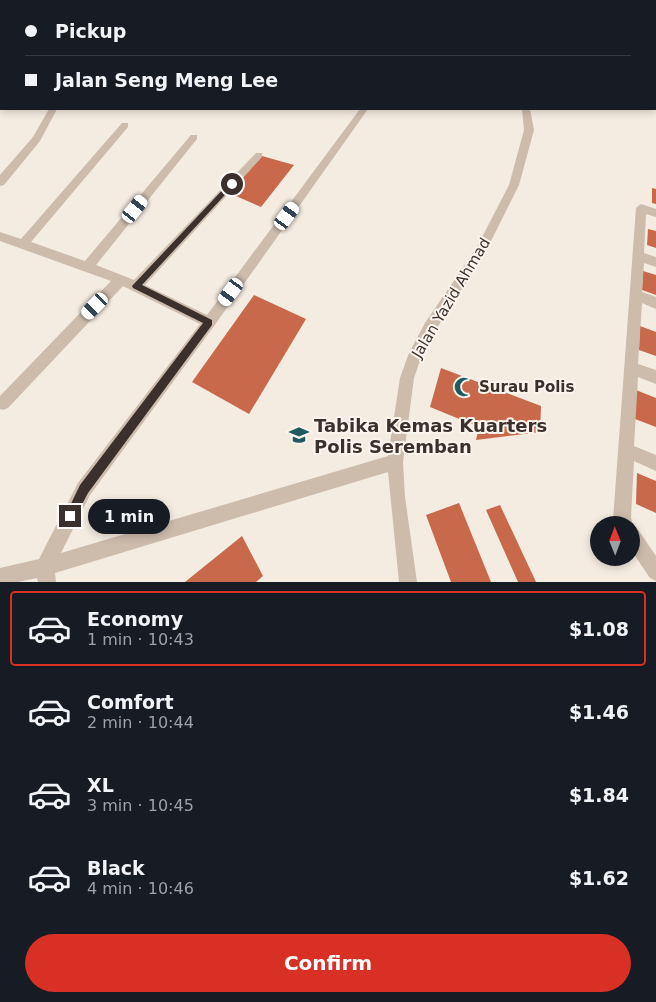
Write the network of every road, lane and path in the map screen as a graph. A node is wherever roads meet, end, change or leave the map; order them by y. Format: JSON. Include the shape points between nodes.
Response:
{"nodes":[{"id":1,"x":51,"y":110,"type":"edge"},
{"id":2,"x":363,"y":110,"type":"edge"},
{"id":3,"x":526,"y":110,"type":"edge"},
{"id":4,"x":125,"y":125,"type":"dead end"},
{"id":5,"x":194,"y":137,"type":"dead end"},
{"id":6,"x":259,"y":155,"type":"dead end"},
{"id":7,"x":0,"y":182,"type":"edge"},
{"id":8,"x":656,"y":213,"type":"edge"},
{"id":9,"x":0,"y":236,"type":"edge"},
{"id":10,"x":22,"y":245,"type":"junction"},
{"id":11,"x":638,"y":256,"type":"junction"},
{"id":12,"x":656,"y":262,"type":"edge"},
{"id":13,"x":88,"y":266,"type":"junction"},
{"id":14,"x":121,"y":279,"type":"junction"},
{"id":15,"x":136,"y":286,"type":"junction"},
{"id":16,"x":636,"y":295,"type":"junction"},
{"id":17,"x":656,"y":302,"type":"edge"},
{"id":18,"x":209,"y":322,"type":"junction"},
{"id":19,"x":631,"y":368,"type":"junction"},
{"id":20,"x":656,"y":377,"type":"edge"},
{"id":21,"x":3,"y":403,"type":"dead end"},
{"id":22,"x":626,"y":450,"type":"junction"},
{"id":23,"x":395,"y":462,"type":"junction"},
{"id":24,"x":656,"y":463,"type":"edge"},
{"id":25,"x":622,"y":516,"type":"edge"},
{"id":26,"x":640,"y":548,"type":"edge"},
{"id":27,"x":656,"y":572,"type":"edge"},
{"id":28,"x":46,"y":574,"type":"edge"},
{"id":29,"x":0,"y":577,"type":"edge"},
{"id":30,"x":408,"y":582,"type":"edge"}],
"edges":[{"from":1,"to":7,"type":"street","via":[[36,138]]},
{"from":2,"to":18,"type":"street"},
{"from":3,"to":23,"type":"street","name":"Jalan Yazid Ahmad","via":[[528,130],[514,185],[481,250],[430,327],[407,378]]},
{"from":4,"to":10,"type":"street"},
{"from":5,"to":13,"type":"street"},
{"from":6,"to":15,"type":"street"},
{"from":8,"to":11,"type":"street","via":[[641,208]]},
{"from":9,"to":10,"type":"street"},
{"from":10,"to":13,"type":"street"},
{"from":11,"to":12,"type":"street"},
{"from":11,"to":16,"type":"street"},
{"from":13,"to":14,"type":"street"},
{"from":14,"to":15,"type":"street"},
{"from":14,"to":21,"type":"street"},
{"from":15,"to":18,"type":"street"},
{"from":16,"to":17,"type":"street"},
{"from":16,"to":19,"type":"street"},
{"from":18,"to":28,"type":"street","via":[[84,489]]},
{"from":19,"to":20,"type":"street"},
{"from":19,"to":22,"type":"street"},
{"from":22,"to":24,"type":"street"},
{"from":22,"to":25,"type":"street"},
{"from":23,"to":28,"type":"street"},
{"from":23,"to":30,"type":"street","name":"Jalan Yazid Ahmad"},
{"from":26,"to":27,"type":"street"},
{"from":28,"to":29,"type":"street"}]}
